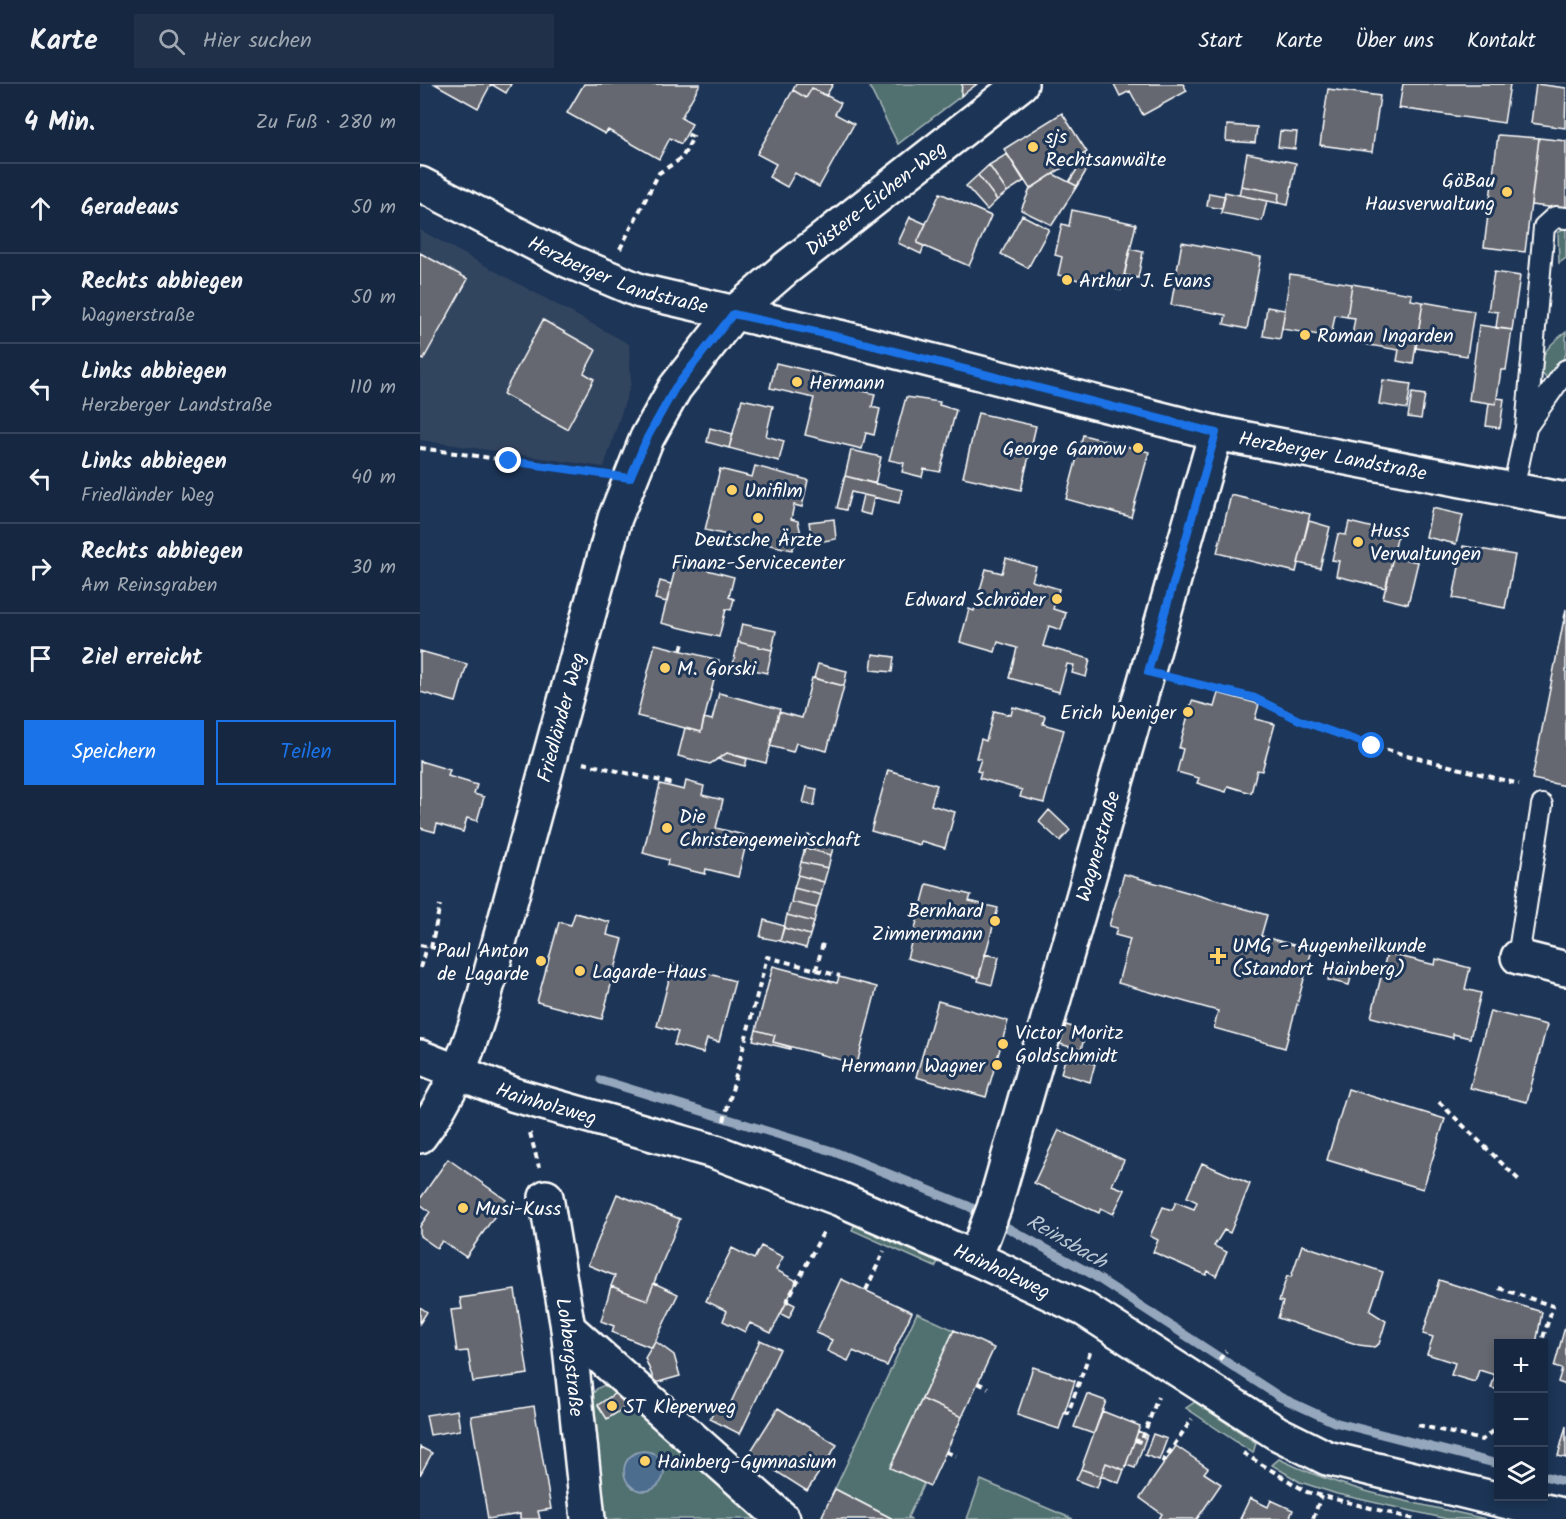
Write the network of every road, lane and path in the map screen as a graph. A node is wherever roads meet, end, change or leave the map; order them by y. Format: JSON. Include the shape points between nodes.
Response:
{"nodes":[{"id":1,"x":1021,"y":84,"type":"edge"},
{"id":2,"x":687,"y":134,"type":"dead end"},
{"id":3,"x":420,"y":184,"type":"edge"},
{"id":4,"x":1566,"y":218,"type":"edge"},
{"id":5,"x":606,"y":276,"type":"junction"},
{"id":6,"x":733,"y":314,"type":"junction"},
{"id":7,"x":1566,"y":370,"type":"edge"},
{"id":8,"x":1526,"y":428,"type":"junction"},
{"id":9,"x":1216,"y":433,"type":"junction"},
{"id":10,"x":420,"y":448,"type":"edge"},
{"id":11,"x":630,"y":478,"type":"junction"},
{"id":12,"x":1513,"y":490,"type":"junction"},
{"id":13,"x":1566,"y":500,"type":"edge"},
{"id":14,"x":684,"y":640,"type":"dead end"},
{"id":15,"x":681,"y":650,"type":"dead end"},
{"id":16,"x":1148,"y":672,"type":"junction"},
{"id":17,"x":550,"y":755,"type":"junction"},
{"id":18,"x":674,"y":784,"type":"dead end"},
{"id":19,"x":1519,"y":784,"type":"dead end"},
{"id":20,"x":1542,"y":805,"type":"dead end"},
{"id":21,"x":440,"y":905,"type":"dead end"},
{"id":22,"x":823,"y":943,"type":"dead end"},
{"id":23,"x":420,"y":945,"type":"edge"},
{"id":24,"x":429,"y":947,"type":"junction"},
{"id":25,"x":1518,"y":957,"type":"joint"},
{"id":26,"x":495,"y":959,"type":"junction"},
{"id":27,"x":420,"y":968,"type":"edge"},
{"id":28,"x":1566,"y":969,"type":"edge"},
{"id":29,"x":816,"y":970,"type":"junction"},
{"id":30,"x":840,"y":976,"type":"dead end"},
{"id":31,"x":420,"y":1057,"type":"edge"},
{"id":32,"x":458,"y":1072,"type":"junction"},
{"id":33,"x":515,"y":1095,"type":"junction"},
{"id":34,"x":1439,"y":1102,"type":"dead end"},
{"id":35,"x":724,"y":1120,"type":"dead end"},
{"id":36,"x":420,"y":1136,"type":"edge"},
{"id":37,"x":1520,"y":1181,"type":"dead end"},
{"id":38,"x":546,"y":1197,"type":"joint"},
{"id":39,"x":840,"y":1199,"type":"junction"},
{"id":40,"x":874,"y":1246,"type":"dead end"},
{"id":41,"x":884,"y":1251,"type":"junction"},
{"id":42,"x":894,"y":1255,"type":"dead end"},
{"id":43,"x":975,"y":1257,"type":"junction"},
{"id":44,"x":1499,"y":1288,"type":"dead end"},
{"id":45,"x":866,"y":1290,"type":"dead end"},
{"id":46,"x":786,"y":1304,"type":"dead end"},
{"id":47,"x":568,"y":1328,"type":"junction"},
{"id":48,"x":1543,"y":1339,"type":"edge"},
{"id":49,"x":1083,"y":1348,"type":"dead end"},
{"id":50,"x":1090,"y":1352,"type":"junction"},
{"id":51,"x":1100,"y":1359,"type":"dead end"},
{"id":52,"x":978,"y":1383,"type":"dead end"},
{"id":53,"x":988,"y":1388,"type":"dead end"},
{"id":54,"x":1148,"y":1391,"type":"dead end"},
{"id":55,"x":1158,"y":1397,"type":"junction"},
{"id":56,"x":1167,"y":1403,"type":"dead end"},
{"id":57,"x":1064,"y":1412,"type":"dead end"},
{"id":58,"x":1183,"y":1414,"type":"dead end"},
{"id":59,"x":1192,"y":1419,"type":"junction"},
{"id":60,"x":1418,"y":1425,"type":"dead end"},
{"id":61,"x":1201,"y":1426,"type":"dead end"},
{"id":62,"x":1494,"y":1430,"type":"edge"},
{"id":63,"x":1135,"y":1440,"type":"dead end"},
{"id":64,"x":1240,"y":1451,"type":"dead end"},
{"id":65,"x":946,"y":1452,"type":"dead end"},
{"id":66,"x":956,"y":1456,"type":"dead end"},
{"id":67,"x":1164,"y":1462,"type":"dead end"},
{"id":68,"x":1321,"y":1496,"type":"junction"},
{"id":69,"x":1566,"y":1516,"type":"edge"},
{"id":70,"x":588,"y":1519,"type":"edge"},
{"id":71,"x":783,"y":1519,"type":"edge"},
{"id":72,"x":1313,"y":1519,"type":"edge"},
{"id":73,"x":1414,"y":1519,"type":"edge"}],
"edges":[{"from":1,"to":6,"type":"street","name":"Düstere-Eichen-Weg","via":[[785,268]]},
{"from":2,"to":5,"type":"path","via":[[693,137],[682,158],[659,173]]},
{"from":3,"to":5,"type":"street","name":"Herzberger Landstraße"},
{"from":4,"to":8,"type":"lane","via":[[1555,217],[1544,227]]},
{"from":5,"to":6,"type":"street","name":"Herzberger Landstraße","via":[[640,291]]},
{"from":6,"to":9,"type":"street","name":"Herzberger Landstraße","via":[[839,337]]},
{"from":6,"to":11,"type":"street","name":"Friedländer Weg","via":[[675,388]]},
{"from":7,"to":8,"type":"lane"},
{"from":8,"to":12,"type":"lane"},
{"from":9,"to":12,"type":"street","name":"Herzberger Landstraße"},
{"from":9,"to":16,"type":"street","name":"Wagnerstraße"},
{"from":10,"to":11,"type":"path"},
{"from":11,"to":17,"type":"street","name":"Friedländer Weg","via":[[615,518]]},
{"from":12,"to":13,"type":"street","name":"Herzberger Landstraße"},
{"from":14,"to":15,"type":"path"},
{"from":16,"to":19,"type":"path","via":[[1255,698],[1299,720],[1372,746]]},
{"from":16,"to":43,"type":"street","name":"Wagnerstraße","via":[[990,1217]]},
{"from":17,"to":18,"type":"path"},
{"from":17,"to":26,"type":"street","name":"Friedländer Weg"},
{"from":20,"to":25,"type":"lane"},
{"from":21,"to":24,"type":"path"},
{"from":22,"to":29,"type":"path"},
{"from":23,"to":24,"type":"path"},
{"from":24,"to":26,"type":"path"},
{"from":24,"to":27,"type":"path"},
{"from":25,"to":28,"type":"street"},
{"from":26,"to":32,"type":"street","name":"Friedländer Weg"},
{"from":29,"to":30,"type":"path"},
{"from":29,"to":35,"type":"path","via":[[767,957]]},
{"from":31,"to":32,"type":"street","name":"Hainholzweg"},
{"from":32,"to":33,"type":"street","name":"Hainholzweg"},
{"from":32,"to":36,"type":"street","name":"Friedländer Weg"},
{"from":33,"to":38,"type":"path","via":[[525,1114]]},
{"from":33,"to":39,"type":"street","name":"Hainholzweg","via":[[716,1152]]},
{"from":34,"to":37,"type":"path"},
{"from":38,"to":47,"type":"street","name":"Lohbergstraße"},
{"from":39,"to":43,"type":"street","name":"Hainholzweg"},
{"from":39,"to":46,"type":"path"},
{"from":40,"to":41,"type":"path"},
{"from":41,"to":42,"type":"path"},
{"from":41,"to":45,"type":"path"},
{"from":43,"to":69,"type":"street","name":"Hainholzweg","via":[[1084,1309],[1302,1447],[1327,1458]]},
{"from":44,"to":48,"type":"path","via":[[1553,1306]]},
{"from":47,"to":70,"type":"street","name":"Lohbergstraße"},
{"from":47,"to":71,"type":"street"},
{"from":49,"to":50,"type":"path"},
{"from":50,"to":51,"type":"path"},
{"from":50,"to":57,"type":"path","via":[[1068,1413]]},
{"from":52,"to":53,"type":"path"},
{"from":54,"to":55,"type":"path"},
{"from":55,"to":56,"type":"path"},
{"from":55,"to":63,"type":"path","via":[[1141,1442]]},
{"from":58,"to":59,"type":"path"},
{"from":59,"to":61,"type":"path"},
{"from":59,"to":67,"type":"path"},
{"from":60,"to":62,"type":"path","via":[[1482,1440]]},
{"from":64,"to":68,"type":"path","via":[[1285,1481]]},
{"from":65,"to":66,"type":"path"},
{"from":68,"to":72,"type":"path"},
{"from":68,"to":73,"type":"path"}]}
